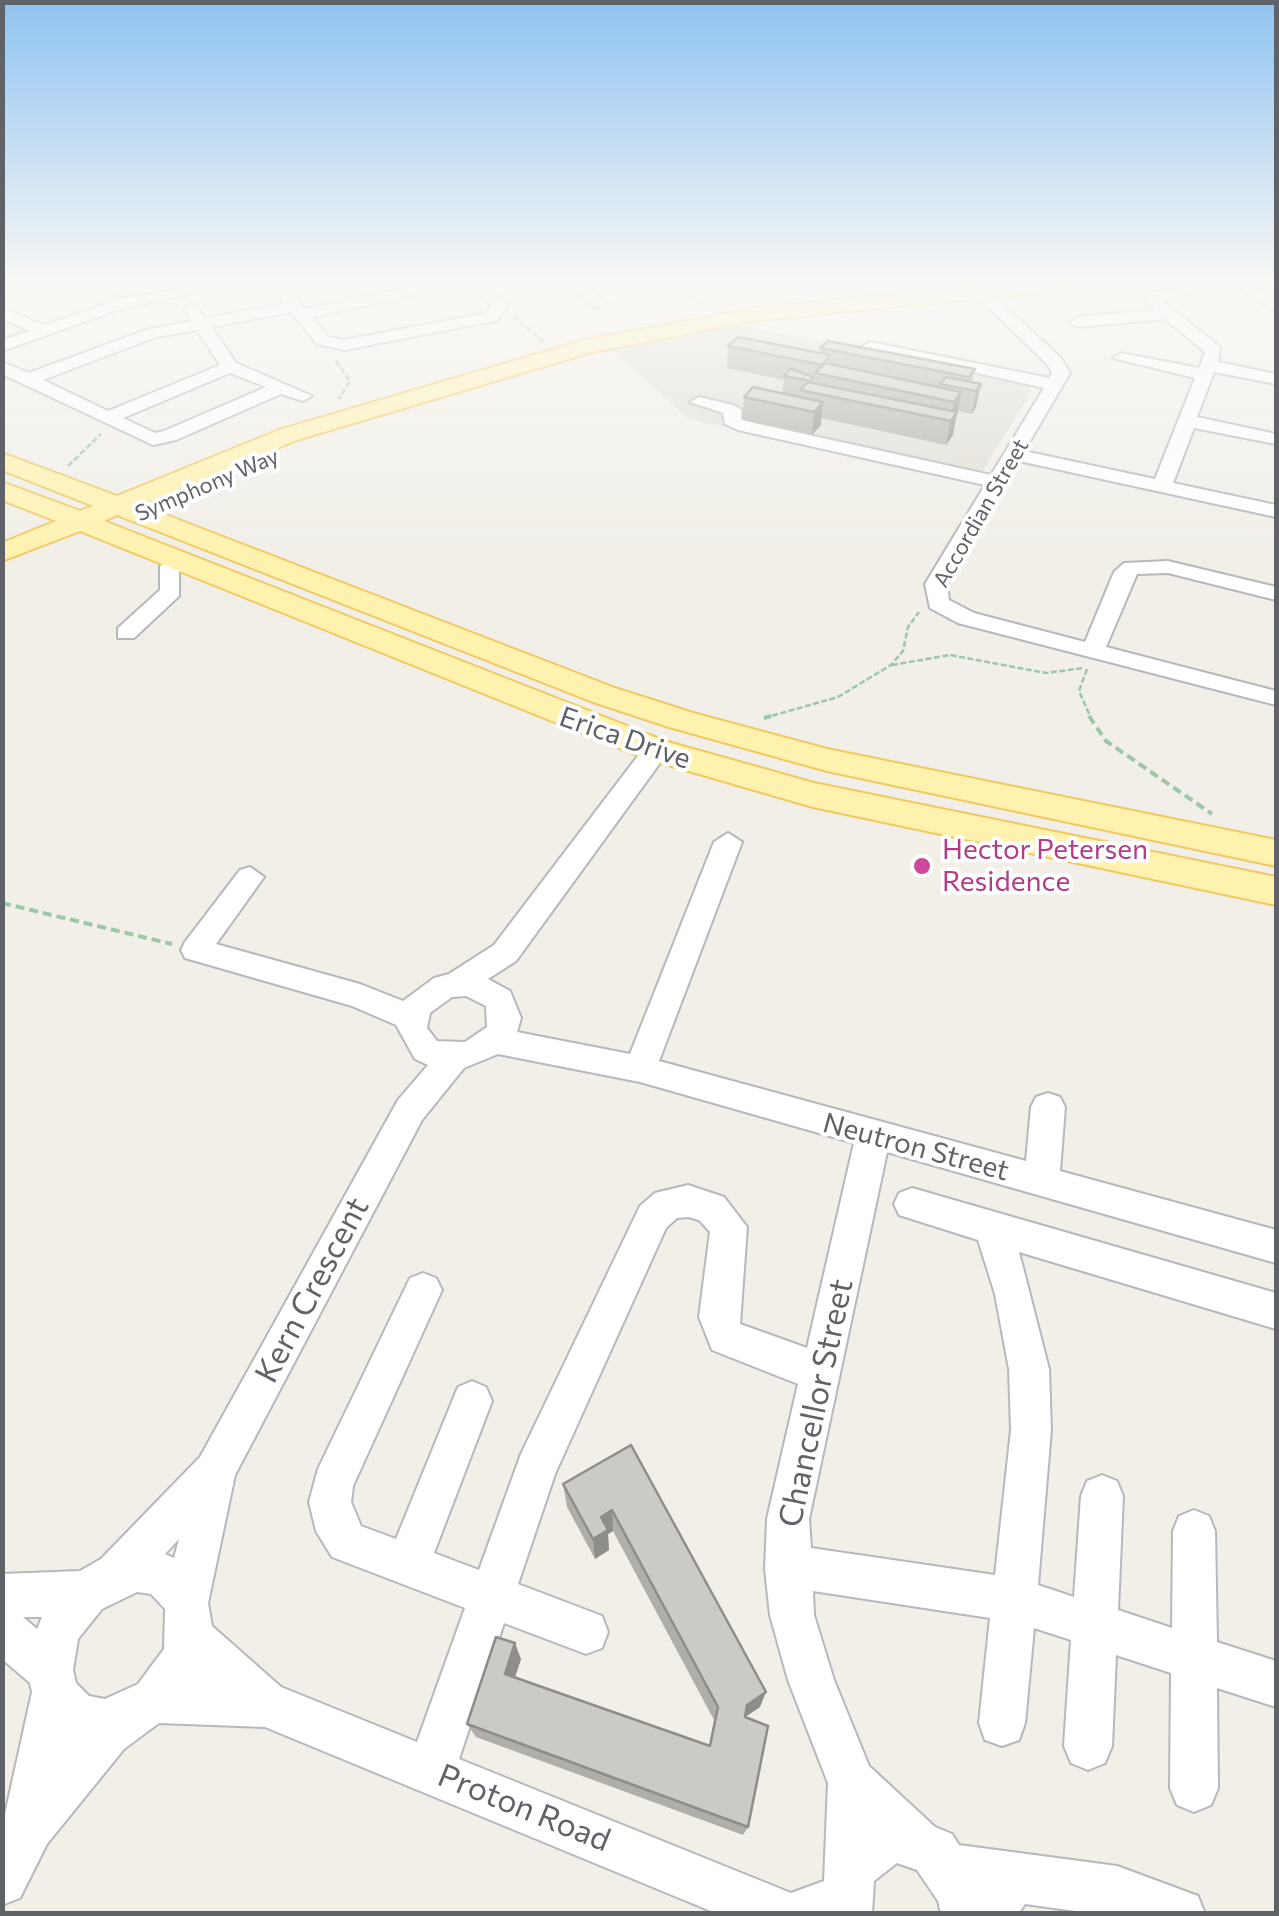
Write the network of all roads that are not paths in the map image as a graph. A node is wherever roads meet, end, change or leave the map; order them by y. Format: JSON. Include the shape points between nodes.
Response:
{"nodes":[{"id":1,"x":17,"y":374,"type":"edge"},
{"id":2,"x":43,"y":374,"type":"edge"},
{"id":3,"x":213,"y":374,"type":"edge"},
{"id":4,"x":248,"y":374,"type":"edge"},
{"id":5,"x":485,"y":374,"type":"edge"},
{"id":6,"x":1008,"y":374,"type":"edge"},
{"id":7,"x":1060,"y":374,"type":"edge"},
{"id":8,"x":1206,"y":374,"type":"edge"},
{"id":9,"x":1241,"y":374,"type":"edge"},
{"id":10,"x":1276,"y":379,"type":"edge"},
{"id":11,"x":28,"y":380,"type":"junction"},
{"id":12,"x":1056,"y":385,"type":"junction"},
{"id":13,"x":282,"y":388,"type":"junction"},
{"id":14,"x":303,"y":396,"type":"dead end"},
{"id":15,"x":699,"y":402,"type":"dead end"},
{"id":16,"x":112,"y":420,"type":"junction"},
{"id":17,"x":1188,"y":422,"type":"junction"},
{"id":18,"x":1276,"y":439,"type":"edge"},
{"id":19,"x":1014,"y":454,"type":"junction"},
{"id":20,"x":2,"y":461,"type":"edge"},
{"id":21,"x":997,"y":482,"type":"junction"},
{"id":22,"x":1162,"y":486,"type":"junction"},
{"id":23,"x":2,"y":490,"type":"edge"},
{"id":24,"x":1276,"y":511,"type":"edge"},
{"id":25,"x":108,"y":518,"type":"junction"},
{"id":26,"x":2,"y":553,"type":"edge"},
{"id":27,"x":177,"y":561,"type":"junction"},
{"id":28,"x":2,"y":574,"type":"edge"},
{"id":29,"x":1276,"y":592,"type":"edge"},
{"id":30,"x":126,"y":633,"type":"dead end"},
{"id":31,"x":466,"y":641,"type":"junction"},
{"id":32,"x":1091,"y":658,"type":"junction"},
{"id":33,"x":1276,"y":698,"type":"edge"},
{"id":34,"x":656,"y":750,"type":"junction"},
{"id":35,"x":801,"y":754,"type":"junction"},
{"id":36,"x":728,"y":842,"type":"dead end"},
{"id":37,"x":1276,"y":853,"type":"edge"},
{"id":38,"x":250,"y":877,"type":"dead end"},
{"id":39,"x":1276,"y":891,"type":"edge"},
{"id":40,"x":506,"y":952,"type":"junction"},
{"id":41,"x":445,"y":988,"type":"junction"},
{"id":42,"x":360,"y":996,"type":"junction"},
{"id":43,"x":411,"y":1018,"type":"junction"},
{"id":44,"x":500,"y":1019,"type":"junction"},
{"id":45,"x":440,"y":1054,"type":"junction"},
{"id":46,"x":640,"y":1069,"type":"junction"},
{"id":47,"x":1048,"y":1108,"type":"dead end"},
{"id":48,"x":873,"y":1136,"type":"junction"},
{"id":49,"x":1042,"y":1182,"type":"junction"},
{"id":50,"x":912,"y":1204,"type":"dead end"},
{"id":51,"x":993,"y":1228,"type":"junction"},
{"id":52,"x":1276,"y":1246,"type":"edge"},
{"id":53,"x":423,"y":1290,"type":"dead end"},
{"id":54,"x":1276,"y":1311,"type":"edge"},
{"id":55,"x":820,"y":1372,"type":"junction"},
{"id":56,"x":472,"y":1402,"type":"dead end"},
{"id":57,"x":215,"y":1470,"type":"junction"},
{"id":58,"x":1102,"y":1496,"type":"dead end"},
{"id":59,"x":1194,"y":1530,"type":"dead end"},
{"id":60,"x":407,"y":1566,"type":"junction"},
{"id":61,"x":787,"y":1570,"type":"junction"},
{"id":62,"x":101,"y":1583,"type":"junction"},
{"id":63,"x":489,"y":1594,"type":"junction"},
{"id":64,"x":2,"y":1596,"type":"edge"},
{"id":65,"x":1016,"y":1600,"type":"junction"},
{"id":66,"x":188,"y":1619,"type":"junction"},
{"id":67,"x":1096,"y":1622,"type":"junction"},
{"id":68,"x":2,"y":1628,"type":"edge"},
{"id":69,"x":586,"y":1632,"type":"dead end"},
{"id":70,"x":1194,"y":1655,"type":"junction"},
{"id":71,"x":52,"y":1681,"type":"junction"},
{"id":72,"x":1276,"y":1684,"type":"edge"},
{"id":73,"x":265,"y":1704,"type":"junction"},
{"id":74,"x":142,"y":1708,"type":"junction"},
{"id":75,"x":1002,"y":1723,"type":"dead end"},
{"id":76,"x":1088,"y":1746,"type":"dead end"},
{"id":77,"x":431,"y":1770,"type":"junction"},
{"id":78,"x":852,"y":1783,"type":"junction"},
{"id":79,"x":1194,"y":1788,"type":"dead end"},
{"id":80,"x":30,"y":1827,"type":"junction"},
{"id":81,"x":944,"y":1875,"type":"edge"},
{"id":82,"x":2,"y":1880,"type":"edge"},
{"id":83,"x":1000,"y":1895,"type":"edge"},
{"id":84,"x":835,"y":1900,"type":"edge"},
{"id":85,"x":782,"y":1914,"type":"edge"},
{"id":86,"x":1180,"y":1914,"type":"edge"}],
"edges":[{"from":1,"to":11,"type":"street"},
{"from":2,"to":11,"type":"street"},
{"from":3,"to":16,"type":"street"},
{"from":4,"to":13,"type":"street"},
{"from":5,"to":25,"type":"main road","name":"Symphony Way","via":[[288,435]]},
{"from":6,"to":12,"type":"street"},
{"from":7,"to":12,"type":"street"},
{"from":8,"to":17,"type":"street"},
{"from":9,"to":10,"type":"street"},
{"from":11,"to":16,"type":"street"},
{"from":12,"to":19,"type":"street","name":"Accordian Street"},
{"from":13,"to":14,"type":"street"},
{"from":13,"to":16,"type":"street","via":[[160,438]]},
{"from":15,"to":21,"type":"street","via":[[734,410],[730,420],[737,424]]},
{"from":17,"to":18,"type":"street"},
{"from":17,"to":22,"type":"street"},
{"from":19,"to":21,"type":"street","name":"Accordian Street"},
{"from":19,"to":22,"type":"street"},
{"from":20,"to":25,"type":"main road","name":"Erica Drive"},
{"from":21,"to":32,"type":"street","name":"Accordian Street","via":[[936,584],[936,599],[957,615]]},
{"from":22,"to":24,"type":"street"},
{"from":23,"to":25,"type":"main road","name":"Erica Drive"},
{"from":25,"to":26,"type":"main road","name":"Symphony Way"},
{"from":25,"to":27,"type":"main road","name":"Erica Drive"},
{"from":25,"to":28,"type":"main road","name":"Symphony Way"},
{"from":25,"to":31,"type":"main road","name":"Erica Drive"},
{"from":27,"to":30,"type":"street","via":[[168,571],[171,590]]},
{"from":27,"to":34,"type":"main road","name":"Erica Drive"},
{"from":29,"to":32,"type":"street","via":[[1168,568],[1132,568]]},
{"from":31,"to":34,"type":"main road","via":[[641,720],[656,734]]},
{"from":31,"to":35,"type":"main road","name":"Erica Drive","via":[[619,700]]},
{"from":32,"to":33,"type":"street","name":"Accordian Street"},
{"from":34,"to":35,"type":"main road","via":[[694,741]]},
{"from":34,"to":39,"type":"main road","name":"Erica Drive","via":[[813,794]]},
{"from":34,"to":40,"type":"street"},
{"from":35,"to":37,"type":"main road","name":"Erica Drive"},
{"from":36,"to":46,"type":"street"},
{"from":38,"to":42,"type":"street","via":[[196,950]]},
{"from":40,"to":41,"type":"street"},
{"from":40,"to":44,"type":"street"},
{"from":41,"to":42,"type":"street"},
{"from":41,"to":43,"type":"street"},
{"from":41,"to":44,"type":"street","via":[[481,987]]},
{"from":42,"to":43,"type":"street"},
{"from":43,"to":45,"type":"street","via":[[411,1030]]},
{"from":44,"to":45,"type":"street","via":[[469,1055]]},
{"from":44,"to":46,"type":"street","name":"Neutron Street","via":[[555,1053]]},
{"from":45,"to":57,"type":"street","name":"Kern Crescent"},
{"from":46,"to":48,"type":"street","name":"Neutron Street"},
{"from":47,"to":49,"type":"street"},
{"from":48,"to":49,"type":"street","name":"Neutron Street"},
{"from":48,"to":55,"type":"street","name":"Chancellor Street"},
{"from":49,"to":52,"type":"street","name":"Neutron Street"},
{"from":50,"to":51,"type":"street"},
{"from":51,"to":54,"type":"street"},
{"from":51,"to":65,"type":"street","via":[[1029,1368]]},
{"from":53,"to":60,"type":"street","via":[[332,1484],[330,1502],[347,1542]]},
{"from":55,"to":61,"type":"street","name":"Chancellor Street","via":[[788,1520]]},
{"from":55,"to":63,"type":"street","via":[[726,1337],[718,1318],[729,1228],[710,1208],[668,1204],[654,1218],[536,1469]]},
{"from":56,"to":60,"type":"street"},
{"from":57,"to":62,"type":"street","name":"Kern Crescent"},
{"from":57,"to":66,"type":"street","name":"Kern Crescent"},
{"from":58,"to":67,"type":"street"},
{"from":59,"to":70,"type":"street"},
{"from":60,"to":63,"type":"street"},
{"from":61,"to":65,"type":"street"},
{"from":61,"to":78,"type":"street","name":"Chancellor Street","via":[[811,1680]]},
{"from":62,"to":64,"type":"street"},
{"from":62,"to":66,"type":"street","via":[[137,1570],[158,1573],[176,1584]]},
{"from":62,"to":71,"type":"street","via":[[62,1623]]},
{"from":63,"to":69,"type":"street"},
{"from":63,"to":77,"type":"street"},
{"from":65,"to":67,"type":"street"},
{"from":65,"to":75,"type":"street"},
{"from":66,"to":73,"type":"street","name":"Proton Road"},
{"from":66,"to":74,"type":"street","via":[[173,1678]]},
{"from":67,"to":70,"type":"street"},
{"from":67,"to":76,"type":"street"},
{"from":68,"to":71,"type":"street"},
{"from":70,"to":72,"type":"street"},
{"from":70,"to":79,"type":"street"},
{"from":71,"to":74,"type":"street","via":[[66,1709],[84,1720],[105,1722]]},
{"from":71,"to":80,"type":"street"},
{"from":73,"to":74,"type":"street","name":"Proton Road"},
{"from":73,"to":77,"type":"street","name":"Proton Road"},
{"from":74,"to":80,"type":"street","via":[[108,1732]]},
{"from":77,"to":85,"type":"street","name":"Proton Road"},
{"from":78,"to":81,"type":"street","name":"Chancellor Street"},
{"from":78,"to":84,"type":"street","name":"Chancellor Street"},
{"from":80,"to":82,"type":"street"},
{"from":81,"to":83,"type":"street"},
{"from":81,"to":84,"type":"street","via":[[897,1838],[862,1855]]},
{"from":83,"to":86,"type":"street","via":[[1117,1890]]}]}
